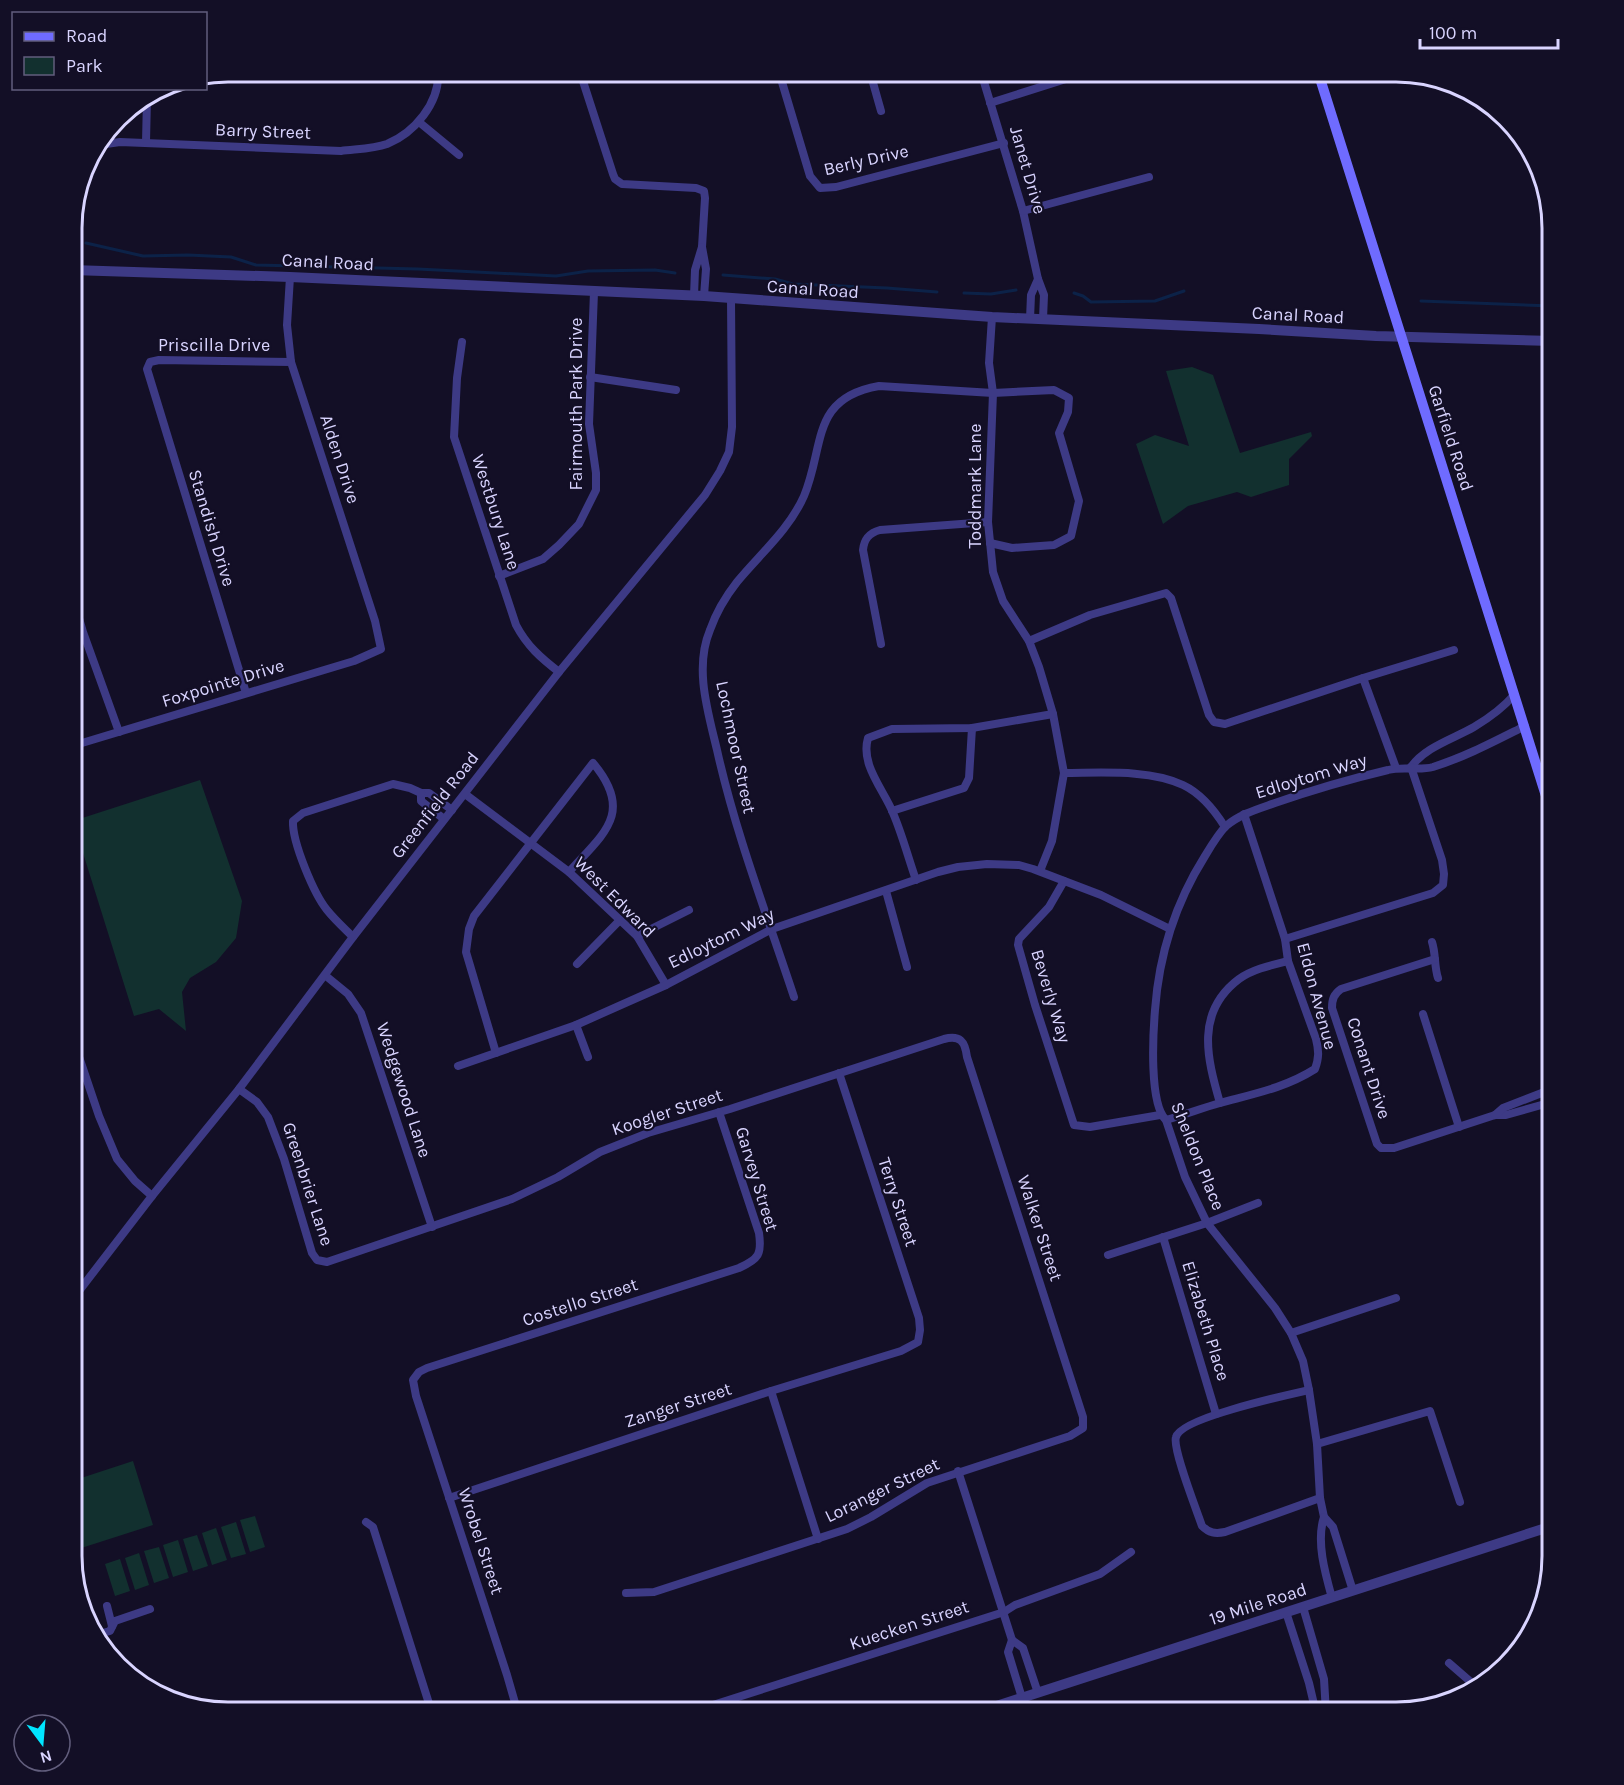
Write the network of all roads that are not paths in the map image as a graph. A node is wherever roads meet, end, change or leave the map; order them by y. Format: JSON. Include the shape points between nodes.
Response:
{"nodes":[{"id":1,"x":437,"y":82,"type":"edge"},
{"id":2,"x":583,"y":82,"type":"edge"},
{"id":3,"x":782,"y":82,"type":"edge"},
{"id":4,"x":873,"y":83,"type":"edge"},
{"id":5,"x":984,"y":83,"type":"edge"},
{"id":6,"x":1054,"y":83,"type":"edge"},
{"id":7,"x":1321,"y":83,"type":"edge"},
{"id":8,"x":990,"y":103,"type":"junction"},
{"id":9,"x":147,"y":107,"type":"edge"},
{"id":10,"x":881,"y":111,"type":"dead end"},
{"id":11,"x":419,"y":122,"type":"junction"},
{"id":12,"x":146,"y":142,"type":"junction"},
{"id":13,"x":111,"y":143,"type":"edge"},
{"id":14,"x":1004,"y":143,"type":"junction"},
{"id":15,"x":459,"y":155,"type":"dead end"},
{"id":16,"x":1149,"y":177,"type":"dead end"},
{"id":17,"x":1023,"y":211,"type":"junction"},
{"id":18,"x":702,"y":247,"type":"junction"},
{"id":19,"x":83,"y":270,"type":"edge"},
{"id":20,"x":290,"y":277,"type":"junction"},
{"id":21,"x":1038,"y":279,"type":"junction"},
{"id":22,"x":594,"y":292,"type":"junction"},
{"id":23,"x":699,"y":296,"type":"junction"},
{"id":24,"x":732,"y":300,"type":"junction"},
{"id":25,"x":992,"y":317,"type":"junction"},
{"id":26,"x":1030,"y":319,"type":"junction"},
{"id":27,"x":1043,"y":319,"type":"junction"},
{"id":28,"x":1400,"y":337,"type":"junction"},
{"id":29,"x":1542,"y":341,"type":"edge"},
{"id":30,"x":462,"y":342,"type":"dead end"},
{"id":31,"x":291,"y":362,"type":"junction"},
{"id":32,"x":147,"y":374,"type":"joint"},
{"id":33,"x":591,"y":377,"type":"junction"},
{"id":34,"x":676,"y":390,"type":"dead end"},
{"id":35,"x":993,"y":393,"type":"junction"},
{"id":36,"x":988,"y":522,"type":"junction"},
{"id":37,"x":990,"y":543,"type":"junction"},
{"id":38,"x":499,"y":576,"type":"junction"},
{"id":39,"x":83,"y":631,"type":"edge"},
{"id":40,"x":1029,"y":641,"type":"junction"},
{"id":41,"x":880,"y":644,"type":"dead end"},
{"id":42,"x":381,"y":649,"type":"joint"},
{"id":43,"x":1454,"y":650,"type":"dead end"},
{"id":44,"x":559,"y":672,"type":"junction"},
{"id":45,"x":1363,"y":678,"type":"junction"},
{"id":46,"x":246,"y":693,"type":"junction"},
{"id":47,"x":1514,"y":695,"type":"junction"},
{"id":48,"x":1053,"y":714,"type":"junction"},
{"id":49,"x":1525,"y":726,"type":"junction"},
{"id":50,"x":972,"y":728,"type":"junction"},
{"id":51,"x":119,"y":732,"type":"junction"},
{"id":52,"x":83,"y":743,"type":"edge"},
{"id":53,"x":1411,"y":767,"type":"junction"},
{"id":54,"x":1396,"y":768,"type":"junction"},
{"id":55,"x":1064,"y":774,"type":"junction"},
{"id":56,"x":1542,"y":782,"type":"edge"},
{"id":57,"x":421,"y":793,"type":"junction"},
{"id":58,"x":465,"y":794,"type":"junction"},
{"id":59,"x":452,"y":810,"type":"junction"},
{"id":60,"x":892,"y":811,"type":"junction"},
{"id":61,"x":1244,"y":814,"type":"junction"},
{"id":62,"x":444,"y":819,"type":"junction"},
{"id":63,"x":1226,"y":827,"type":"junction"},
{"id":64,"x":530,"y":842,"type":"junction"},
{"id":65,"x":1040,"y":871,"type":"junction"},
{"id":66,"x":569,"y":872,"type":"junction"},
{"id":67,"x":916,"y":880,"type":"junction"},
{"id":68,"x":1064,"y":881,"type":"junction"},
{"id":69,"x":886,"y":891,"type":"junction"},
{"id":70,"x":689,"y":910,"type":"dead end"},
{"id":71,"x":619,"y":921,"type":"junction"},
{"id":72,"x":772,"y":929,"type":"junction"},
{"id":73,"x":1170,"y":929,"type":"junction"},
{"id":74,"x":637,"y":936,"type":"junction"},
{"id":75,"x":353,"y":937,"type":"junction"},
{"id":76,"x":1285,"y":939,"type":"junction"},
{"id":77,"x":1432,"y":942,"type":"dead end"},
{"id":78,"x":1435,"y":959,"type":"junction"},
{"id":79,"x":1288,"y":961,"type":"junction"},
{"id":80,"x":577,"y":964,"type":"dead end"},
{"id":81,"x":907,"y":967,"type":"dead end"},
{"id":82,"x":326,"y":976,"type":"junction"},
{"id":83,"x":1438,"y":978,"type":"dead end"},
{"id":84,"x":666,"y":984,"type":"junction"},
{"id":85,"x":795,"y":998,"type":"dead end"},
{"id":86,"x":1423,"y":1014,"type":"dead end"},
{"id":87,"x":576,"y":1025,"type":"junction"},
{"id":88,"x":962,"y":1039,"type":"joint"},
{"id":89,"x":496,"y":1053,"type":"junction"},
{"id":90,"x":588,"y":1057,"type":"dead end"},
{"id":91,"x":458,"y":1066,"type":"dead end"},
{"id":92,"x":82,"y":1067,"type":"edge"},
{"id":93,"x":839,"y":1073,"type":"junction"},
{"id":94,"x":239,"y":1089,"type":"junction"},
{"id":95,"x":1542,"y":1093,"type":"edge"},
{"id":96,"x":1220,"y":1103,"type":"junction"},
{"id":97,"x":1542,"y":1105,"type":"edge"},
{"id":98,"x":719,"y":1112,"type":"junction"},
{"id":99,"x":1495,"y":1115,"type":"junction"},
{"id":100,"x":1163,"y":1117,"type":"junction"},
{"id":101,"x":1459,"y":1127,"type":"junction"},
{"id":102,"x":152,"y":1196,"type":"junction"},
{"id":103,"x":1258,"y":1203,"type":"dead end"},
{"id":104,"x":1206,"y":1224,"type":"junction"},
{"id":105,"x":432,"y":1227,"type":"junction"},
{"id":106,"x":1163,"y":1237,"type":"junction"},
{"id":107,"x":1108,"y":1254,"type":"dead end"},
{"id":108,"x":758,"y":1257,"type":"joint"},
{"id":109,"x":322,"y":1262,"type":"joint"},
{"id":110,"x":82,"y":1287,"type":"edge"},
{"id":111,"x":1396,"y":1298,"type":"dead end"},
{"id":112,"x":1291,"y":1333,"type":"junction"},
{"id":113,"x":918,"y":1342,"type":"joint"},
{"id":114,"x":413,"y":1380,"type":"joint"},
{"id":115,"x":1309,"y":1389,"type":"junction"},
{"id":116,"x":771,"y":1391,"type":"junction"},
{"id":117,"x":1216,"y":1414,"type":"junction"},
{"id":118,"x":1083,"y":1428,"type":"joint"},
{"id":119,"x":1317,"y":1444,"type":"junction"},
{"id":120,"x":958,"y":1471,"type":"junction"},
{"id":121,"x":449,"y":1498,"type":"junction"},
{"id":122,"x":1320,"y":1498,"type":"junction"},
{"id":123,"x":1460,"y":1502,"type":"dead end"},
{"id":124,"x":1324,"y":1517,"type":"junction"},
{"id":125,"x":366,"y":1522,"type":"dead end"},
{"id":126,"x":1542,"y":1530,"type":"edge"},
{"id":127,"x":818,"y":1539,"type":"junction"},
{"id":128,"x":1131,"y":1552,"type":"dead end"},
{"id":129,"x":1353,"y":1591,"type":"junction"},
{"id":130,"x":626,"y":1593,"type":"dead end"},
{"id":131,"x":1332,"y":1598,"type":"junction"},
{"id":132,"x":107,"y":1606,"type":"dead end"},
{"id":133,"x":1303,"y":1607,"type":"junction"},
{"id":134,"x":150,"y":1609,"type":"dead end"},
{"id":135,"x":1004,"y":1612,"type":"junction"},
{"id":136,"x":1286,"y":1612,"type":"junction"},
{"id":137,"x":112,"y":1626,"type":"junction"},
{"id":138,"x":104,"y":1633,"type":"edge"},
{"id":139,"x":1012,"y":1640,"type":"junction"},
{"id":140,"x":1449,"y":1663,"type":"dead end"},
{"id":141,"x":1324,"y":1679,"type":"junction"},
{"id":142,"x":1470,"y":1682,"type":"edge"},
{"id":143,"x":1309,"y":1683,"type":"junction"},
{"id":144,"x":1038,"y":1693,"type":"junction"},
{"id":145,"x":1022,"y":1698,"type":"junction"},
{"id":146,"x":429,"y":1702,"type":"edge"},
{"id":147,"x":515,"y":1702,"type":"edge"},
{"id":148,"x":722,"y":1702,"type":"edge"},
{"id":149,"x":1009,"y":1702,"type":"edge"},
{"id":150,"x":1313,"y":1702,"type":"edge"},
{"id":151,"x":1325,"y":1702,"type":"edge"}],
"edges":[{"from":1,"to":11,"type":"street","via":[[429,108]]},
{"from":2,"to":18,"type":"street","via":[[618,182],[704,190]]},
{"from":3,"to":14,"type":"street","name":"Berly Drive","via":[[810,176],[820,188]]},
{"from":4,"to":10,"type":"street"},
{"from":5,"to":8,"type":"street","name":"Janet Drive"},
{"from":6,"to":8,"type":"street"},
{"from":7,"to":28,"type":"main road","name":"Garfield Road"},
{"from":8,"to":14,"type":"street","name":"Janet Drive"},
{"from":9,"to":12,"type":"street"},
{"from":11,"to":12,"type":"street","name":"Barry Street","via":[[387,143],[341,151]]},
{"from":11,"to":15,"type":"street"},
{"from":12,"to":13,"type":"street","name":"Barry Street"},
{"from":14,"to":17,"type":"street","name":"Janet Drive"},
{"from":16,"to":17,"type":"street"},
{"from":17,"to":21,"type":"street","name":"Janet Drive"},
{"from":18,"to":23,"type":"street","via":[[706,269]]},
{"from":18,"to":23,"type":"street","via":[[695,270]]},
{"from":19,"to":20,"type":"street","name":"Canal Road"},
{"from":20,"to":22,"type":"street","name":"Canal Road"},
{"from":20,"to":31,"type":"street","name":"Alden Drive","via":[[287,325]]},
{"from":21,"to":26,"type":"street","name":"Janet Drive","via":[[1031,295]]},
{"from":21,"to":27,"type":"street","name":"Janet Drive","via":[[1044,296]]},
{"from":22,"to":23,"type":"street","name":"Canal Road"},
{"from":22,"to":33,"type":"street","name":"Fairmouth Park Drive"},
{"from":23,"to":24,"type":"street","name":"Canal Road"},
{"from":24,"to":25,"type":"street","name":"Canal Road"},
{"from":24,"to":44,"type":"street","name":"Greenfield Road","via":[[729,452],[705,495]]},
{"from":25,"to":26,"type":"street","name":"Canal Road"},
{"from":25,"to":35,"type":"street","name":"Toddmark Lane","via":[[989,363]]},
{"from":26,"to":27,"type":"street","name":"Canal Road"},
{"from":27,"to":28,"type":"street","name":"Canal Road"},
{"from":28,"to":29,"type":"street","name":"Canal Road"},
{"from":28,"to":47,"type":"main road","name":"Garfield Road"},
{"from":30,"to":38,"type":"street","name":"Westbury Lane","via":[[454,437]]},
{"from":31,"to":32,"type":"street","name":"Priscilla Drive","via":[[159,360],[150,362]]},
{"from":31,"to":42,"type":"street","name":"Alden Drive"},
{"from":32,"to":46,"type":"street","name":"Standish Drive"},
{"from":33,"to":34,"type":"street"},
{"from":33,"to":38,"type":"street","name":"Fairmouth Park Drive","via":[[589,424],[596,490],[590,505],[579,524],[543,559]]},
{"from":35,"to":36,"type":"street","name":"Toddmark Lane"},
{"from":35,"to":37,"type":"street","name":"Lochmoor Street","via":[[1054,390],[1069,398],[1059,433],[1079,501],[1071,536],[1054,545],[1012,548]]},
{"from":35,"to":72,"type":"street","name":"Lochmoor Street","via":[[879,386],[845,397],[824,423],[803,498],[786,526],[736,584],[709,632],[703,678],[708,713],[729,802]]},
{"from":36,"to":37,"type":"street","name":"Toddmark Lane"},
{"from":36,"to":41,"type":"street","via":[[869,534],[863,550]]},
{"from":37,"to":40,"type":"street","name":"Toddmark Lane","via":[[993,572],[1003,601]]},
{"from":38,"to":44,"type":"street","name":"Westbury Lane","via":[[524,640]]},
{"from":39,"to":51,"type":"street"},
{"from":40,"to":45,"type":"street","via":[[1090,615],[1166,592],[1214,722],[1226,724]]},
{"from":40,"to":48,"type":"street","name":"Toddmark Lane"},
{"from":42,"to":46,"type":"street","name":"Foxpointe Drive","via":[[354,661]]},
{"from":43,"to":45,"type":"street"},
{"from":44,"to":58,"type":"street","name":"Greenfield Road"},
{"from":45,"to":54,"type":"street"},
{"from":46,"to":51,"type":"street","name":"Foxpointe Drive"},
{"from":47,"to":49,"type":"main road","name":"Garfield Road"},
{"from":47,"to":53,"type":"street","via":[[1503,708],[1418,758]]},
{"from":48,"to":50,"type":"street"},
{"from":48,"to":55,"type":"street"},
{"from":49,"to":53,"type":"street","name":"Edloytom Way","via":[[1431,768]]},
{"from":49,"to":56,"type":"main road","name":"Garfield Road"},
{"from":50,"to":60,"type":"street","via":[[969,778],[964,788]]},
{"from":50,"to":60,"type":"street","via":[[892,729],[868,738],[868,762]]},
{"from":51,"to":52,"type":"street","name":"Foxpointe Drive"},
{"from":53,"to":54,"type":"street","name":"Edloytom Way"},
{"from":53,"to":76,"type":"street","via":[[1442,860],[1443,885],[1433,893]]},
{"from":54,"to":61,"type":"street","name":"Edloytom Way","via":[[1322,786]]},
{"from":55,"to":63,"type":"street","via":[[1136,775],[1184,785],[1209,805]]},
{"from":55,"to":65,"type":"street","via":[[1052,841]]},
{"from":57,"to":59,"type":"street","via":[[429,793]]},
{"from":57,"to":62,"type":"street","via":[[422,801]]},
{"from":57,"to":75,"type":"street","via":[[393,784],[303,813],[293,821],[295,839],[317,894]]},
{"from":58,"to":59,"type":"street","name":"Greenfield Road"},
{"from":58,"to":64,"type":"street","name":"West Edward"},
{"from":59,"to":62,"type":"street","name":"Greenfield Road"},
{"from":60,"to":67,"type":"street"},
{"from":61,"to":63,"type":"street","name":"Edloytom Way"},
{"from":61,"to":76,"type":"street","name":"Eldon Avenue"},
{"from":62,"to":75,"type":"street","name":"Greenfield Road"},
{"from":63,"to":73,"type":"street","name":"Sheldon Place","via":[[1197,870]]},
{"from":64,"to":66,"type":"street","name":"West Edward"},
{"from":64,"to":66,"type":"street","via":[[593,763],[609,788],[613,816],[607,829]]},
{"from":64,"to":89,"type":"street","via":[[474,915],[466,942]]},
{"from":65,"to":67,"type":"street","name":"Edloytom Way","via":[[1019,865],[971,865]]},
{"from":65,"to":68,"type":"street","name":"Edloytom Way"},
{"from":66,"to":71,"type":"street","name":"West Edward"},
{"from":67,"to":69,"type":"street","name":"Edloytom Way"},
{"from":68,"to":73,"type":"street"},
{"from":68,"to":100,"type":"street","name":"Beverly Way","via":[[1018,945],[1074,1125]]},
{"from":69,"to":72,"type":"street","name":"Edloytom Way"},
{"from":69,"to":81,"type":"street"},
{"from":70,"to":74,"type":"street"},
{"from":71,"to":74,"type":"street","name":"West Edward"},
{"from":71,"to":80,"type":"street"},
{"from":72,"to":84,"type":"street","name":"Edloytom Way"},
{"from":72,"to":85,"type":"street","name":"Lochmoor Street"},
{"from":73,"to":100,"type":"street","name":"Sheldon Place","via":[[1155,1006],[1153,1042],[1154,1080]]},
{"from":74,"to":84,"type":"street","name":"West Edward"},
{"from":75,"to":82,"type":"street","name":"Greenfield Road"},
{"from":76,"to":79,"type":"street","name":"Eldon Avenue"},
{"from":77,"to":78,"type":"street"},
{"from":78,"to":83,"type":"street"},
{"from":78,"to":101,"type":"street","name":"Conant Drive","via":[[1341,989],[1334,996],[1332,1008],[1374,1140],[1382,1148],[1394,1148]]},
{"from":79,"to":96,"type":"street","via":[[1240,979],[1213,1010],[1207,1043],[1209,1067]]},
{"from":79,"to":96,"type":"street","name":"Eldon Avenue","via":[[1319,1051],[1315,1069],[1271,1091]]},
{"from":82,"to":94,"type":"street","name":"Greenfield Road"},
{"from":82,"to":105,"type":"street","name":"Wedgewood Lane","via":[[348,994],[361,1013]]},
{"from":84,"to":87,"type":"street","name":"Edloytom Way"},
{"from":86,"to":101,"type":"street"},
{"from":87,"to":89,"type":"street","name":"Edloytom Way"},
{"from":87,"to":90,"type":"street"},
{"from":88,"to":93,"type":"street","name":"Koogler Street","via":[[944,1039]]},
{"from":88,"to":118,"type":"street","name":"Walker Street","via":[[1083,1417]]},
{"from":89,"to":91,"type":"street","name":"Edloytom Way"},
{"from":92,"to":102,"type":"street","via":[[117,1159]]},
{"from":93,"to":98,"type":"street","name":"Koogler Street"},
{"from":93,"to":113,"type":"street","name":"Terry Street","via":[[919,1318]]},
{"from":94,"to":102,"type":"street","name":"Greenfield Road"},
{"from":94,"to":109,"type":"street","name":"Greenbrier Lane","via":[[257,1102],[268,1117],[312,1253]]},
{"from":95,"to":99,"type":"street"},
{"from":96,"to":100,"type":"street","name":"Eldon Avenue"},
{"from":97,"to":99,"type":"street"},
{"from":98,"to":105,"type":"street","name":"Koogler Street","via":[[600,1152],[537,1188]]},
{"from":98,"to":108,"type":"street","name":"Garvey Street","via":[[759,1233]]},
{"from":99,"to":101,"type":"street"},
{"from":100,"to":104,"type":"street","name":"Sheldon Place"},
{"from":102,"to":110,"type":"street","name":"Greenfield Road"},
{"from":103,"to":104,"type":"street"},
{"from":104,"to":106,"type":"street"},
{"from":104,"to":112,"type":"street","name":"Sheldon Place"},
{"from":105,"to":109,"type":"street","name":"Koogler Street"},
{"from":106,"to":107,"type":"street"},
{"from":106,"to":117,"type":"street","name":"Elizabeth Place"},
{"from":108,"to":114,"type":"street","name":"Costello Street","via":[[739,1268],[427,1368]]},
{"from":111,"to":112,"type":"street"},
{"from":112,"to":115,"type":"street","name":"Sheldon Place"},
{"from":113,"to":116,"type":"street","name":"Zanger Street","via":[[901,1352]]},
{"from":114,"to":121,"type":"street","name":"Wrobel Street"},
{"from":115,"to":117,"type":"street"},
{"from":115,"to":119,"type":"street","name":"Sheldon Place"},
{"from":116,"to":121,"type":"street","name":"Zanger Street"},
{"from":116,"to":127,"type":"street"},
{"from":117,"to":122,"type":"street","via":[[1187,1426],[1175,1439],[1202,1526],[1208,1531],[1225,1532]]},
{"from":118,"to":120,"type":"street","name":"Loranger Street","via":[[1070,1436]]},
{"from":119,"to":122,"type":"street","name":"Sheldon Place"},
{"from":119,"to":123,"type":"street","via":[[1430,1411]]},
{"from":120,"to":127,"type":"street","name":"Loranger Street","via":[[927,1483],[859,1524]]},
{"from":120,"to":135,"type":"street"},
{"from":121,"to":147,"type":"street","name":"Wrobel Street"},
{"from":122,"to":124,"type":"street","name":"Sheldon Place"},
{"from":124,"to":129,"type":"street","name":"Sheldon Place","via":[[1333,1527]]},
{"from":124,"to":131,"type":"street","name":"Sheldon Place","via":[[1320,1528],[1325,1575]]},
{"from":125,"to":146,"type":"street","via":[[373,1527]]},
{"from":126,"to":129,"type":"street","name":"19 Mile Road"},
{"from":127,"to":130,"type":"street","name":"Loranger Street","via":[[654,1592]]},
{"from":128,"to":135,"type":"street","name":"Kuecken Street","via":[[1100,1574]]},
{"from":129,"to":131,"type":"street","name":"19 Mile Road"},
{"from":131,"to":133,"type":"street","name":"19 Mile Road"},
{"from":132,"to":137,"type":"street"},
{"from":133,"to":136,"type":"street","name":"19 Mile Road"},
{"from":133,"to":141,"type":"street"},
{"from":134,"to":137,"type":"street","via":[[115,1620]]},
{"from":135,"to":139,"type":"street"},
{"from":135,"to":148,"type":"street","name":"Kuecken Street"},
{"from":136,"to":143,"type":"street"},
{"from":136,"to":144,"type":"street","name":"19 Mile Road"},
{"from":137,"to":138,"type":"street"},
{"from":139,"to":144,"type":"street","via":[[1023,1648]]},
{"from":139,"to":145,"type":"street","via":[[1008,1652]]},
{"from":140,"to":142,"type":"street"},
{"from":141,"to":143,"type":"street"},
{"from":141,"to":151,"type":"street"},
{"from":143,"to":150,"type":"street"},
{"from":144,"to":145,"type":"street","name":"19 Mile Road"},
{"from":145,"to":149,"type":"street","name":"19 Mile Road"}]}
